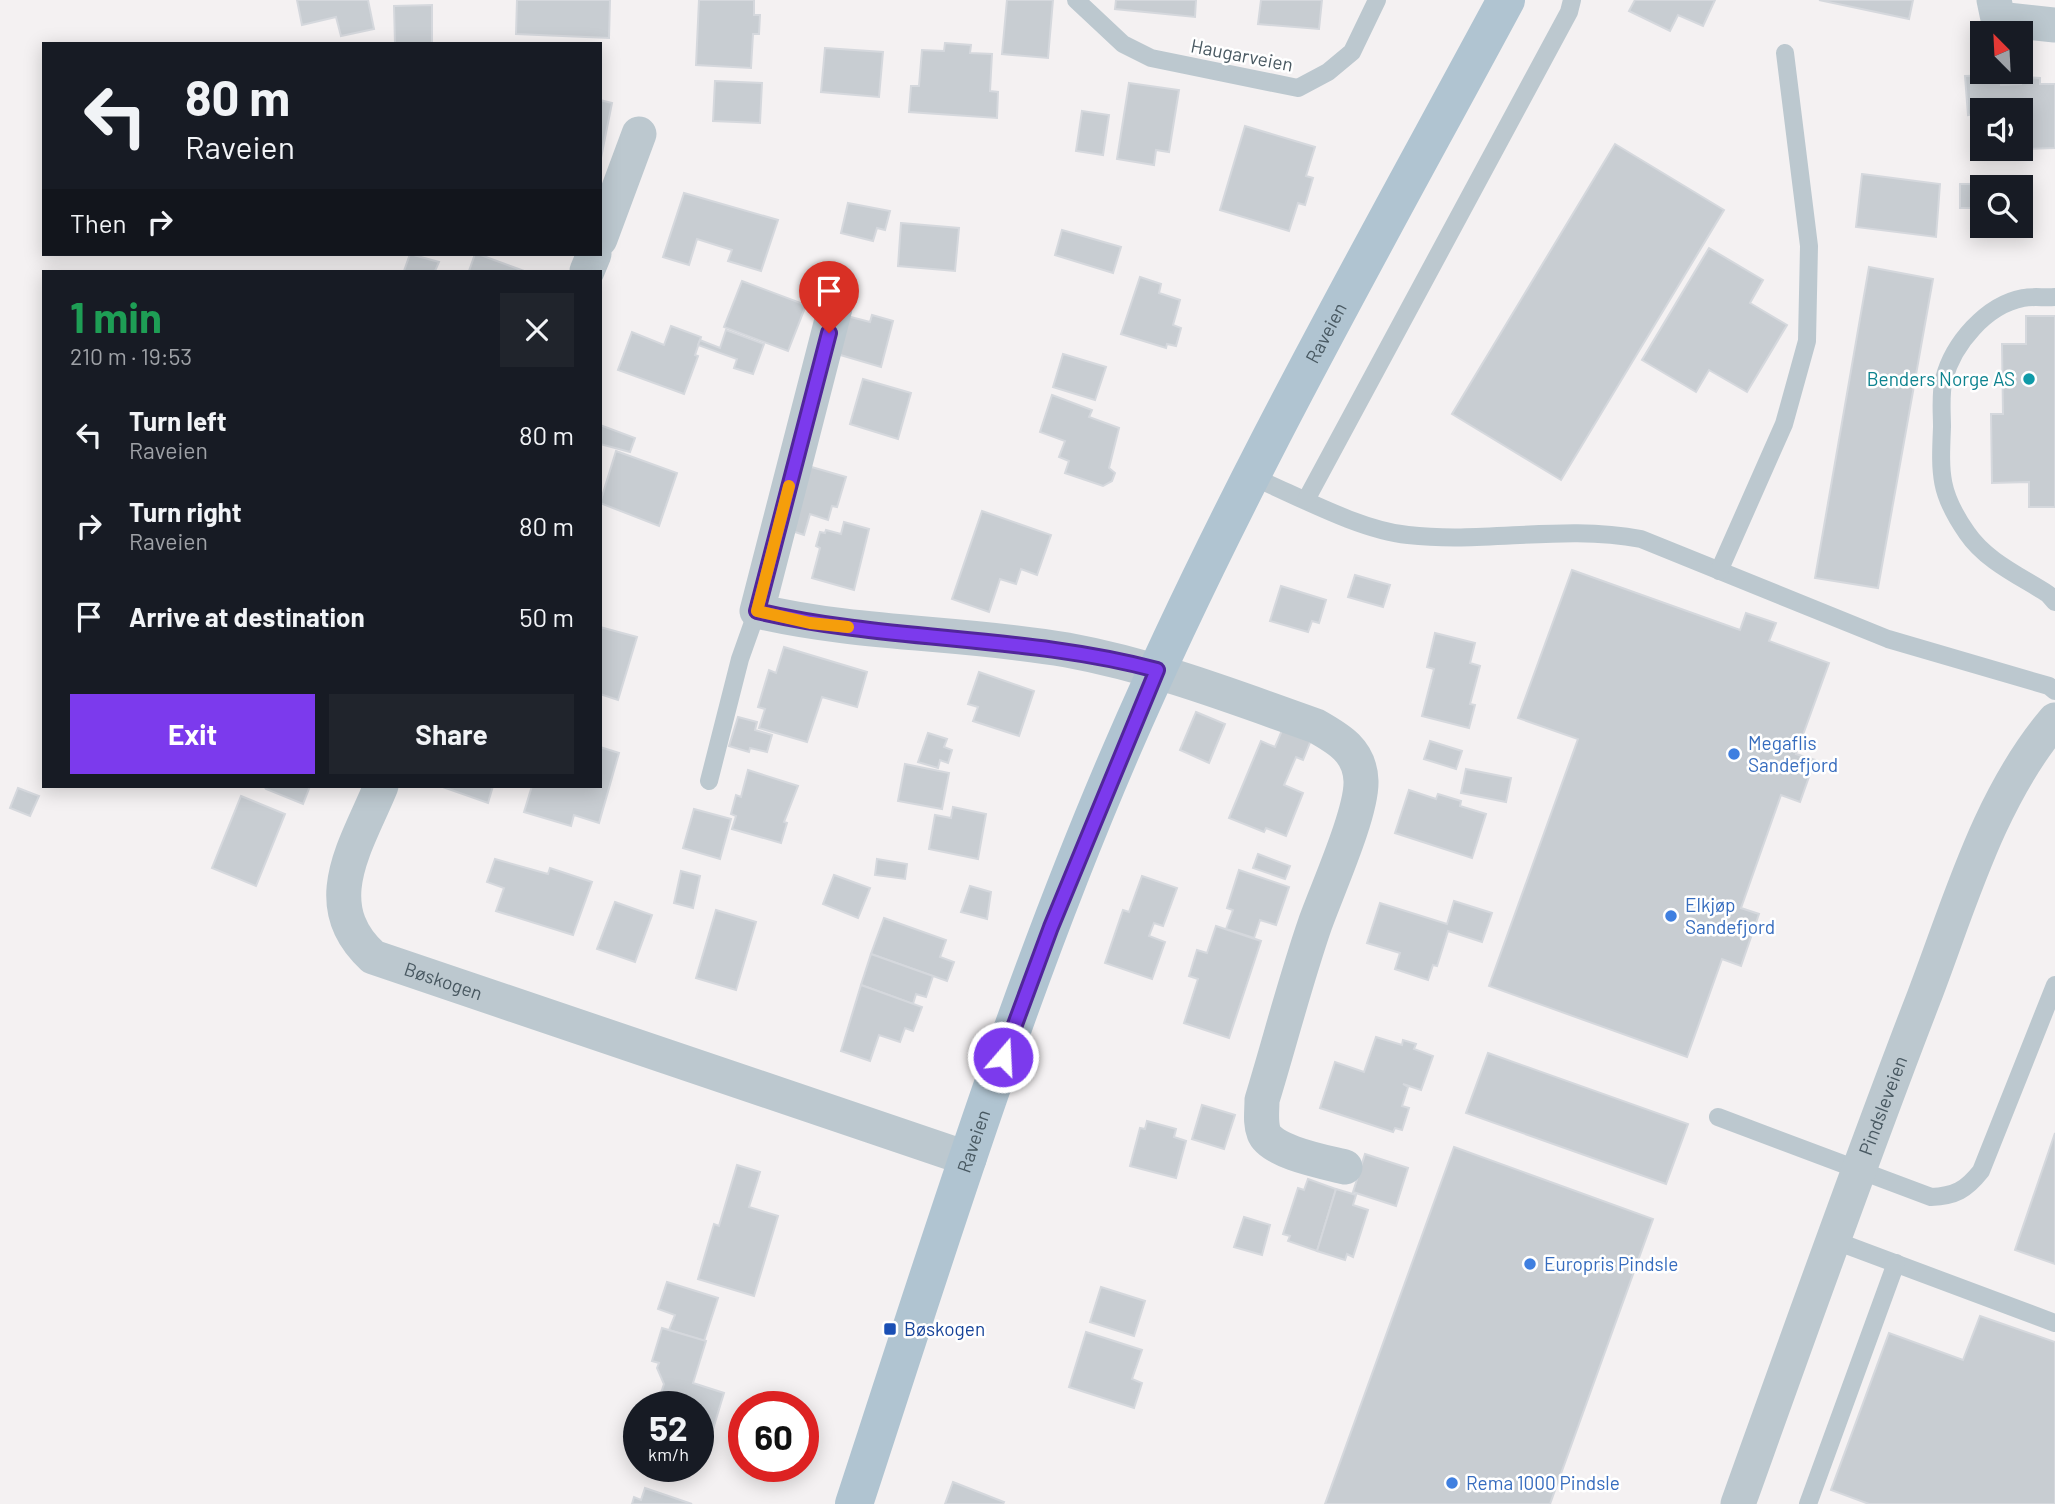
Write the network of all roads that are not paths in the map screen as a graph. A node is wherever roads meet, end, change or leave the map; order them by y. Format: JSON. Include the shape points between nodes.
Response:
{"nodes":[{"id":1,"x":1076,"y":0,"type":"edge"},
{"id":2,"x":1377,"y":0,"type":"edge"},
{"id":3,"x":1506,"y":0,"type":"edge"},
{"id":4,"x":1572,"y":0,"type":"edge"},
{"id":5,"x":1994,"y":0,"type":"edge"},
{"id":6,"x":2055,"y":25,"type":"edge"},
{"id":7,"x":1785,"y":53,"type":"dead end"},
{"id":8,"x":639,"y":134,"type":"dead end"},
{"id":9,"x":602,"y":231,"type":"edge"},
{"id":10,"x":2055,"y":298,"type":"edge"},
{"id":11,"x":835,"y":308,"type":"dead end"},
{"id":12,"x":1253,"y":477,"type":"junction"},
{"id":13,"x":1306,"y":500,"type":"junction"},
{"id":14,"x":1719,"y":571,"type":"junction"},
{"id":15,"x":2055,"y":602,"type":"edge"},
{"id":16,"x":757,"y":611,"type":"junction"},
{"id":17,"x":1157,"y":670,"type":"junction"},
{"id":18,"x":2055,"y":691,"type":"edge"},
{"id":19,"x":2055,"y":720,"type":"edge"},
{"id":20,"x":709,"y":781,"type":"dead end"},
{"id":21,"x":380,"y":788,"type":"edge"},
{"id":22,"x":2055,"y":985,"type":"edge"},
{"id":23,"x":1718,"y":1117,"type":"dead end"},
{"id":24,"x":969,"y":1159,"type":"junction"},
{"id":25,"x":1345,"y":1167,"type":"dead end"},
{"id":26,"x":1858,"y":1169,"type":"junction"},
{"id":27,"x":1833,"y":1240,"type":"junction"},
{"id":28,"x":1896,"y":1263,"type":"junction"},
{"id":29,"x":2055,"y":1322,"type":"edge"},
{"id":30,"x":854,"y":1504,"type":"edge"},
{"id":31,"x":1738,"y":1504,"type":"edge"},
{"id":32,"x":1808,"y":1504,"type":"edge"}],
"edges":[{"from":1,"to":2,"type":"lane","name":"Haugarveien","via":[[1123,44],[1151,58],[1298,88],[1352,52]]},
{"from":3,"to":12,"type":"main road","name":"Raveien"},
{"from":4,"to":13,"type":"lane"},
{"from":5,"to":6,"type":"street","via":[[1998,19]]},
{"from":7,"to":14,"type":"lane","via":[[1809,246],[1807,341],[1784,424]]},
{"from":8,"to":9,"type":"street"},
{"from":10,"to":15,"type":"lane","via":[[2022,298],[2000,307],[1974,327],[1956,352],[1944,380],[1940,475],[1968,536],[1991,559]]},
{"from":11,"to":16,"type":"street"},
{"from":12,"to":13,"type":"lane"},
{"from":12,"to":17,"type":"main road","name":"Raveien"},
{"from":13,"to":14,"type":"lane","via":[[1404,535],[1460,539],[1604,532],[1641,539]]},
{"from":14,"to":18,"type":"lane","via":[[1888,639]]},
{"from":16,"to":17,"type":"street","via":[[810,623],[1065,650]]},
{"from":16,"to":20,"type":"lane"},
{"from":17,"to":24,"type":"main road","name":"Raveien","via":[[1051,927]]},
{"from":17,"to":25,"type":"street","via":[[1316,726],[1341,740],[1359,767],[1358,803],[1314,929],[1262,1100],[1261,1119],[1264,1135],[1274,1146]]},
{"from":19,"to":26,"type":"street","name":"Pindsleveien","via":[[2002,801]]},
{"from":21,"to":24,"type":"street","name":"Bøskogen","via":[[342,881],[352,932],[373,957]]},
{"from":22,"to":26,"type":"lane","via":[[1981,1171],[1970,1185],[1953,1196],[1931,1197]]},
{"from":23,"to":26,"type":"lane"},
{"from":24,"to":30,"type":"main road","name":"Raveien"},
{"from":26,"to":27,"type":"street","name":"Pindsleveien"},
{"from":27,"to":28,"type":"lane"},
{"from":27,"to":31,"type":"street","name":"Pindsleveien"},
{"from":28,"to":29,"type":"lane"},
{"from":28,"to":32,"type":"lane"}]}
